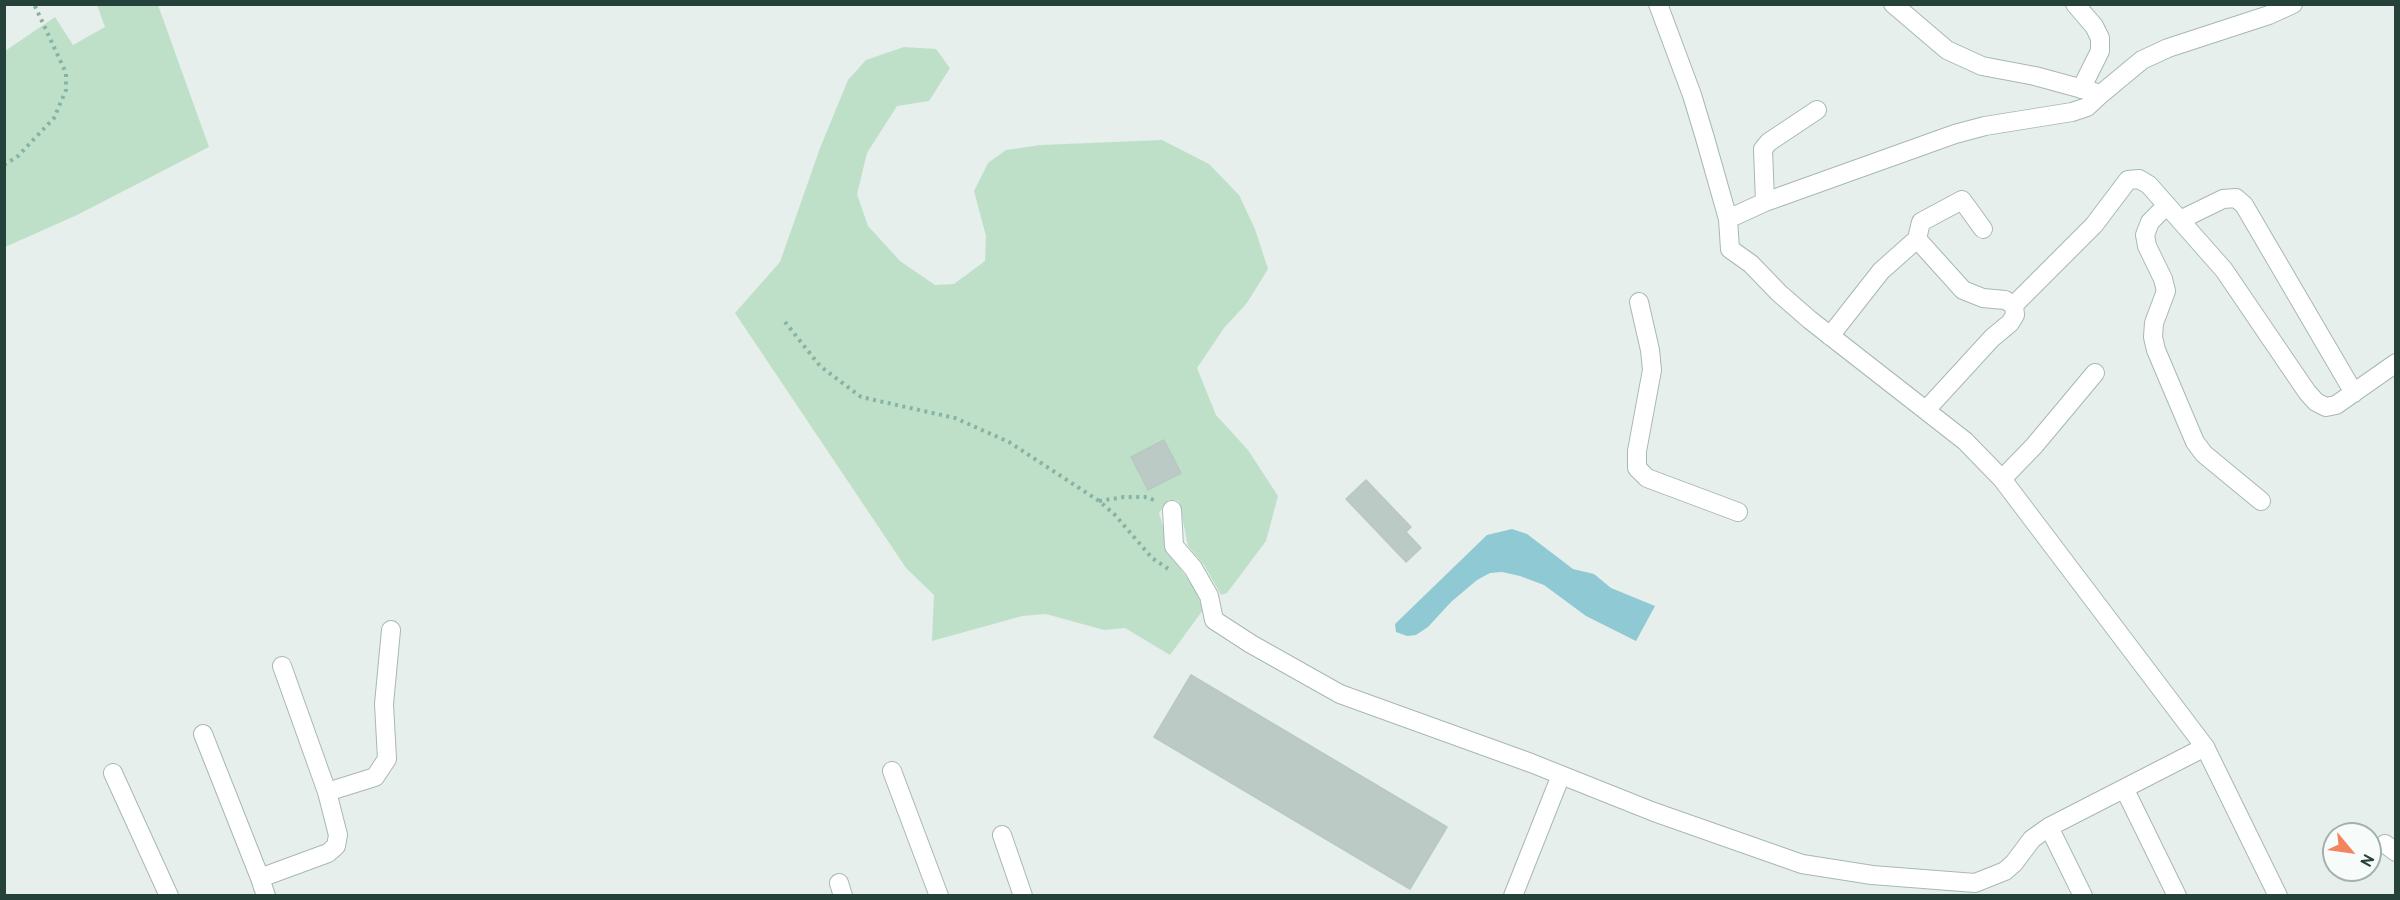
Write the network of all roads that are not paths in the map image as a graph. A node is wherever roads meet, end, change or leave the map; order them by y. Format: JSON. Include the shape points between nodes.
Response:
{"nodes":[{"id":1,"x":1658,"y":4,"type":"edge"},
{"id":2,"x":1893,"y":4,"type":"edge"},
{"id":3,"x":2075,"y":4,"type":"edge"},
{"id":4,"x":2293,"y":4,"type":"edge"},
{"id":5,"x":2081,"y":89,"type":"junction"},
{"id":6,"x":2101,"y":94,"type":"junction"},
{"id":7,"x":1817,"y":110,"type":"dead end"},
{"id":8,"x":1765,"y":201,"type":"junction"},
{"id":9,"x":2167,"y":205,"type":"junction"},
{"id":10,"x":1728,"y":219,"type":"junction"},
{"id":11,"x":2180,"y":220,"type":"junction"},
{"id":12,"x":1983,"y":229,"type":"dead end"},
{"id":13,"x":1917,"y":239,"type":"junction"},
{"id":14,"x":1639,"y":302,"type":"dead end"},
{"id":15,"x":2014,"y":306,"type":"junction"},
{"id":16,"x":1830,"y":336,"type":"junction"},
{"id":17,"x":2396,"y":363,"type":"edge"},
{"id":18,"x":2095,"y":373,"type":"dead end"},
{"id":19,"x":2354,"y":393,"type":"junction"},
{"id":20,"x":1926,"y":410,"type":"junction"},
{"id":21,"x":2002,"y":479,"type":"junction"},
{"id":22,"x":2261,"y":501,"type":"dead end"},
{"id":23,"x":1172,"y":510,"type":"road end"},
{"id":24,"x":1738,"y":512,"type":"dead end"},
{"id":25,"x":391,"y":630,"type":"dead end"},
{"id":26,"x":282,"y":666,"type":"dead end"},
{"id":27,"x":203,"y":734,"type":"dead end"},
{"id":28,"x":2205,"y":747,"type":"junction"},
{"id":29,"x":892,"y":771,"type":"dead end"},
{"id":30,"x":113,"y":773,"type":"dead end"},
{"id":31,"x":1561,"y":775,"type":"junction"},
{"id":32,"x":2125,"y":790,"type":"junction"},
{"id":33,"x":327,"y":792,"type":"junction"},
{"id":34,"x":2049,"y":827,"type":"junction"},
{"id":35,"x":1002,"y":835,"type":"dead end"},
{"id":36,"x":263,"y":887,"type":"edge"},
{"id":37,"x":169,"y":896,"type":"edge"},
{"id":38,"x":939,"y":896,"type":"edge"},
{"id":39,"x":1023,"y":896,"type":"edge"},
{"id":40,"x":1513,"y":896,"type":"edge"},
{"id":41,"x":2083,"y":896,"type":"edge"},
{"id":42,"x":2177,"y":896,"type":"edge"},
{"id":43,"x":2278,"y":896,"type":"edge"}],
"edges":[{"from":1,"to":10,"type":"street","via":[[1692,95]]},
{"from":2,"to":5,"type":"street","via":[[1947,50],[1982,66]]},
{"from":3,"to":5,"type":"street","via":[[2100,38],[2100,51]]},
{"from":4,"to":6,"type":"street","via":[[2159,52],[2142,60]]},
{"from":5,"to":6,"type":"street"},
{"from":6,"to":8,"type":"street","via":[[2087,107],[2072,112],[1955,134]]},
{"from":7,"to":8,"type":"street","via":[[1763,149]]},
{"from":8,"to":10,"type":"street"},
{"from":9,"to":11,"type":"street"},
{"from":9,"to":15,"type":"street","via":[[2149,185],[2139,179],[2128,180],[2094,225]]},
{"from":9,"to":22,"type":"street","via":[[2150,222],[2145,235],[2166,291],[2154,323],[2156,350],[2195,442]]},
{"from":10,"to":16,"type":"street","via":[[1730,249]]},
{"from":11,"to":19,"type":"street","via":[[2224,270],[2316,402],[2326,407],[2336,405]]},
{"from":11,"to":19,"type":"street","via":[[2223,199],[2236,198],[2244,204]]},
{"from":12,"to":13,"type":"street","via":[[1962,200],[1921,222]]},
{"from":13,"to":15,"type":"street","via":[[1963,290],[1983,298],[2005,300]]},
{"from":13,"to":16,"type":"street","via":[[1881,271]]},
{"from":14,"to":24,"type":"street","via":[[1652,370],[1637,468],[1647,478]]},
{"from":15,"to":20,"type":"street","via":[[2015,315],[2010,323]]},
{"from":16,"to":20,"type":"street"},
{"from":17,"to":19,"type":"street"},
{"from":18,"to":21,"type":"street"},
{"from":20,"to":21,"type":"street","via":[[1965,441]]},
{"from":21,"to":28,"type":"street"},
{"from":23,"to":31,"type":"street","via":[[1174,546],[1209,596],[1214,620],[1340,694]]},
{"from":25,"to":33,"type":"street","via":[[384,704],[387,759],[375,777]]},
{"from":26,"to":33,"type":"street"},
{"from":27,"to":36,"type":"street"},
{"from":28,"to":32,"type":"street"},
{"from":28,"to":43,"type":"street"},
{"from":29,"to":38,"type":"street"},
{"from":30,"to":37,"type":"street"},
{"from":31,"to":34,"type":"street","via":[[1802,864],[1872,875],[1975,883],[2005,871],[2032,839]]},
{"from":31,"to":40,"type":"street"},
{"from":32,"to":34,"type":"street"},
{"from":32,"to":42,"type":"street"},
{"from":33,"to":36,"type":"street","via":[[338,835],[336,846]]},
{"from":34,"to":41,"type":"street"},
{"from":35,"to":39,"type":"street"}]}
